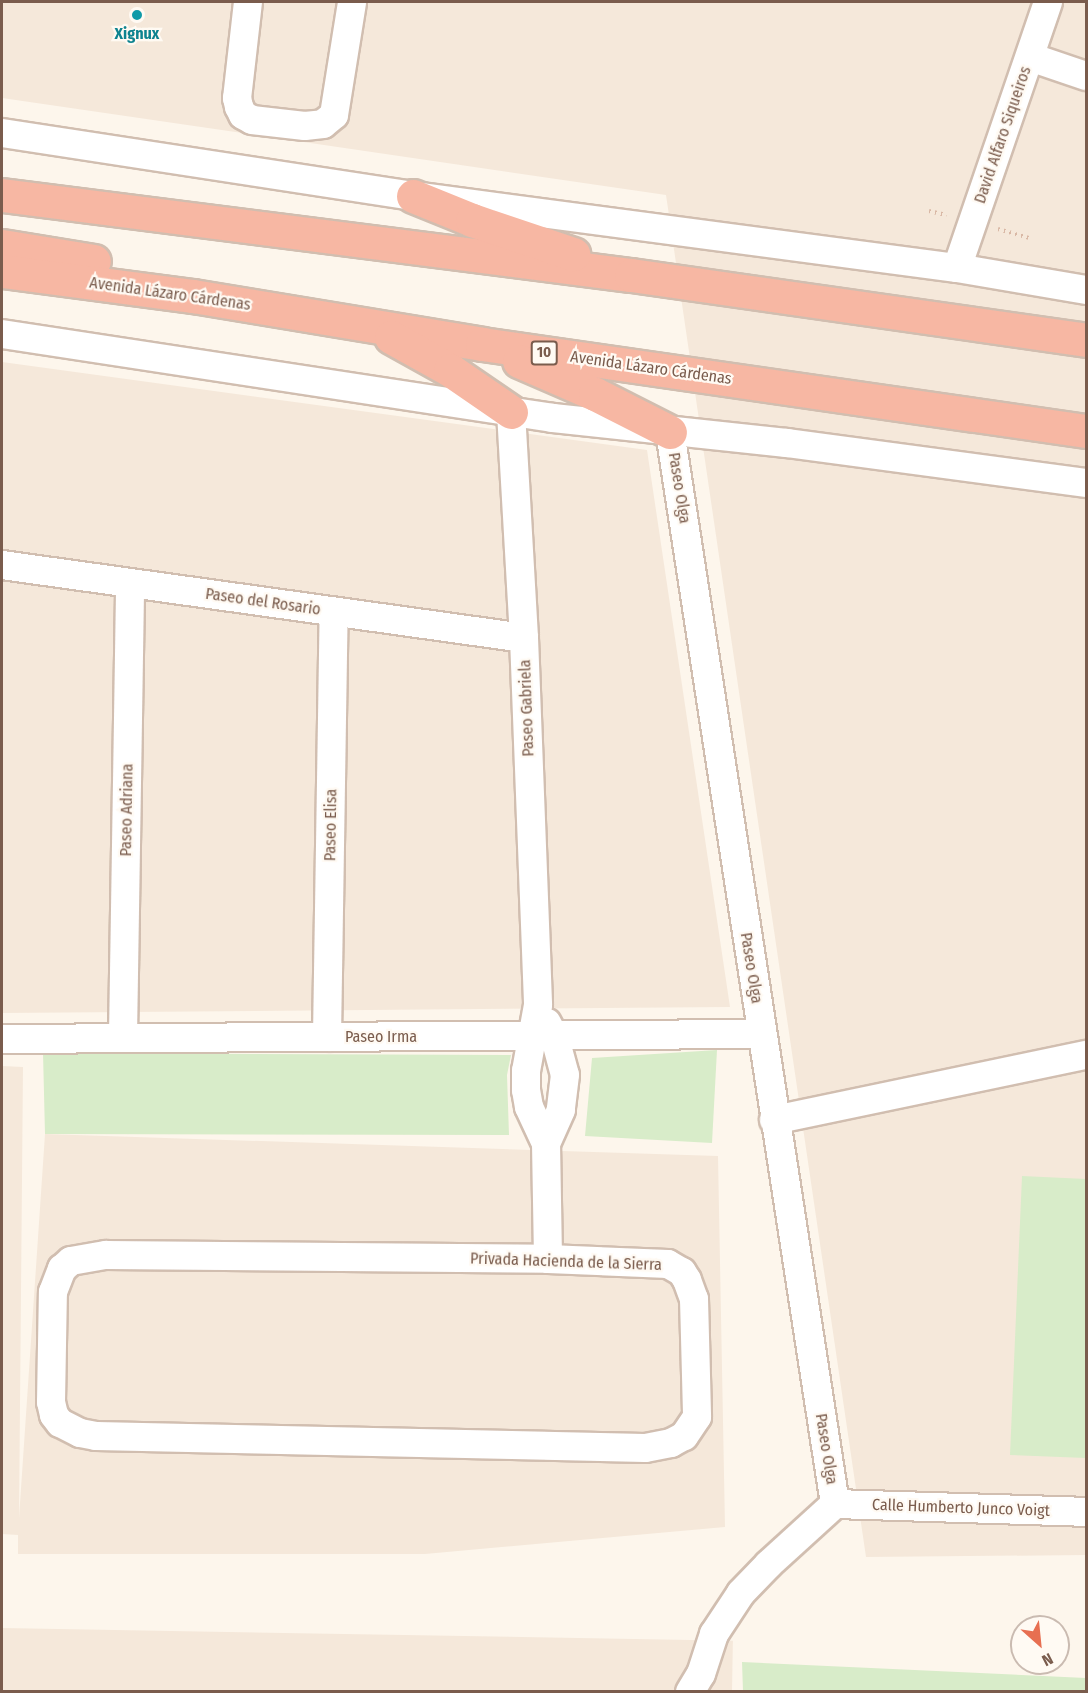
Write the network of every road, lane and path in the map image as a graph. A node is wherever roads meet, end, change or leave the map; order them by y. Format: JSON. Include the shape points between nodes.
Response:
{"nodes":[{"id":1,"x":248,"y":2,"type":"edge"},
{"id":2,"x":352,"y":2,"type":"edge"},
{"id":3,"x":1048,"y":2,"type":"edge"},
{"id":4,"x":1030,"y":57,"type":"junction"},
{"id":5,"x":1086,"y":76,"type":"edge"},
{"id":6,"x":6,"y":135,"type":"edge"},
{"id":7,"x":2,"y":195,"type":"edge"},
{"id":8,"x":413,"y":196,"type":"junction"},
{"id":9,"x":2,"y":246,"type":"edge"},
{"id":10,"x":957,"y":268,"type":"junction"},
{"id":11,"x":2,"y":271,"type":"edge"},
{"id":12,"x":631,"y":275,"type":"junction"},
{"id":13,"x":1086,"y":290,"type":"edge"},
{"id":14,"x":193,"y":296,"type":"junction"},
{"id":15,"x":371,"y":325,"type":"junction"},
{"id":16,"x":2,"y":334,"type":"edge"},
{"id":17,"x":1086,"y":340,"type":"edge"},
{"id":18,"x":482,"y":344,"type":"junction"},
{"id":19,"x":511,"y":412,"type":"junction"},
{"id":20,"x":1086,"y":431,"type":"edge"},
{"id":21,"x":670,"y":432,"type":"junction"},
{"id":22,"x":1086,"y":483,"type":"edge"},
{"id":23,"x":2,"y":565,"type":"edge"},
{"id":24,"x":130,"y":583,"type":"junction"},
{"id":25,"x":334,"y":613,"type":"junction"},
{"id":26,"x":524,"y":638,"type":"junction"},
{"id":27,"x":761,"y":1034,"type":"junction"},
{"id":28,"x":123,"y":1037,"type":"junction"},
{"id":29,"x":327,"y":1037,"type":"junction"},
{"id":30,"x":543,"y":1037,"type":"junction"},
{"id":31,"x":2,"y":1040,"type":"edge"},
{"id":32,"x":1086,"y":1056,"type":"edge"},
{"id":33,"x":774,"y":1120,"type":"junction"},
{"id":34,"x":546,"y":1143,"type":"junction"},
{"id":35,"x":548,"y":1259,"type":"junction"},
{"id":36,"x":835,"y":1504,"type":"junction"},
{"id":37,"x":1086,"y":1512,"type":"edge"},
{"id":38,"x":690,"y":1692,"type":"edge"}],
"edges":[{"from":1,"to":2,"type":"street","via":[[239,107],[252,120],[305,126],[323,124],[334,114]]},
{"from":3,"to":4,"type":"street","name":"David Alfaro Siqueiros"},
{"from":4,"to":5,"type":"street"},
{"from":4,"to":10,"type":"street","name":"David Alfaro Siqueiros"},
{"from":6,"to":8,"type":"street"},
{"from":7,"to":12,"type":"highway"},
{"from":8,"to":10,"type":"street"},
{"from":8,"to":12,"type":"highway"},
{"from":9,"to":14,"type":"highway","via":[[123,266]]},
{"from":10,"to":13,"type":"street"},
{"from":11,"to":14,"type":"highway","name":"Avenida Lázaro Cárdenas","number":"10"},
{"from":12,"to":17,"type":"highway"},
{"from":14,"to":15,"type":"highway","name":"Avenida Lázaro Cárdenas","number":"10"},
{"from":15,"to":18,"type":"highway","name":"Avenida Lázaro Cárdenas","number":"10"},
{"from":15,"to":19,"type":"highway","via":[[450,370]]},
{"from":16,"to":19,"type":"street"},
{"from":18,"to":20,"type":"highway","name":"Avenida Lázaro Cárdenas","number":"10"},
{"from":18,"to":21,"type":"highway"},
{"from":19,"to":21,"type":"street"},
{"from":19,"to":26,"type":"street","name":"Paseo Gabriela"},
{"from":21,"to":22,"type":"street"},
{"from":21,"to":27,"type":"street","name":"Paseo Olga"},
{"from":23,"to":24,"type":"street","name":"Paseo del Rosario"},
{"from":24,"to":25,"type":"street","name":"Paseo del Rosario"},
{"from":24,"to":28,"type":"street","name":"Paseo Adriana"},
{"from":25,"to":26,"type":"street","name":"Paseo del Rosario"},
{"from":25,"to":29,"type":"street","name":"Paseo Elisa"},
{"from":26,"to":30,"type":"street","name":"Paseo Gabriela","via":[[538,1005]]},
{"from":27,"to":30,"type":"street","name":"Paseo Irma"},
{"from":27,"to":33,"type":"street","name":"Paseo Olga"},
{"from":28,"to":29,"type":"street","name":"Paseo Irma"},
{"from":28,"to":31,"type":"street","name":"Paseo Irma"},
{"from":29,"to":30,"type":"street","name":"Paseo Irma"},
{"from":30,"to":34,"type":"street","name":"Paseo Gabriela","via":[[526,1090],[528,1107]]},
{"from":30,"to":34,"type":"street","name":"Paseo Gabriela","via":[[565,1075],[561,1110]]},
{"from":32,"to":33,"type":"street"},
{"from":33,"to":36,"type":"street","name":"Paseo Olga"},
{"from":34,"to":35,"type":"street","name":"Paseo Gabriela"},
{"from":35,"to":35,"type":"street","name":"Privada Hacienda de la Sierra","via":[[106,1255],[71,1261],[62,1269],[53,1292],[54,1416],[69,1429],[96,1436],[645,1448],[684,1436],[692,1427],[698,1407],[694,1299],[682,1272],[655,1262]]},
{"from":36,"to":37,"type":"street","name":"Calle Humberto Junco Voigt"},
{"from":36,"to":38,"type":"street","via":[[741,1593],[714,1634],[701,1674]]}]}
